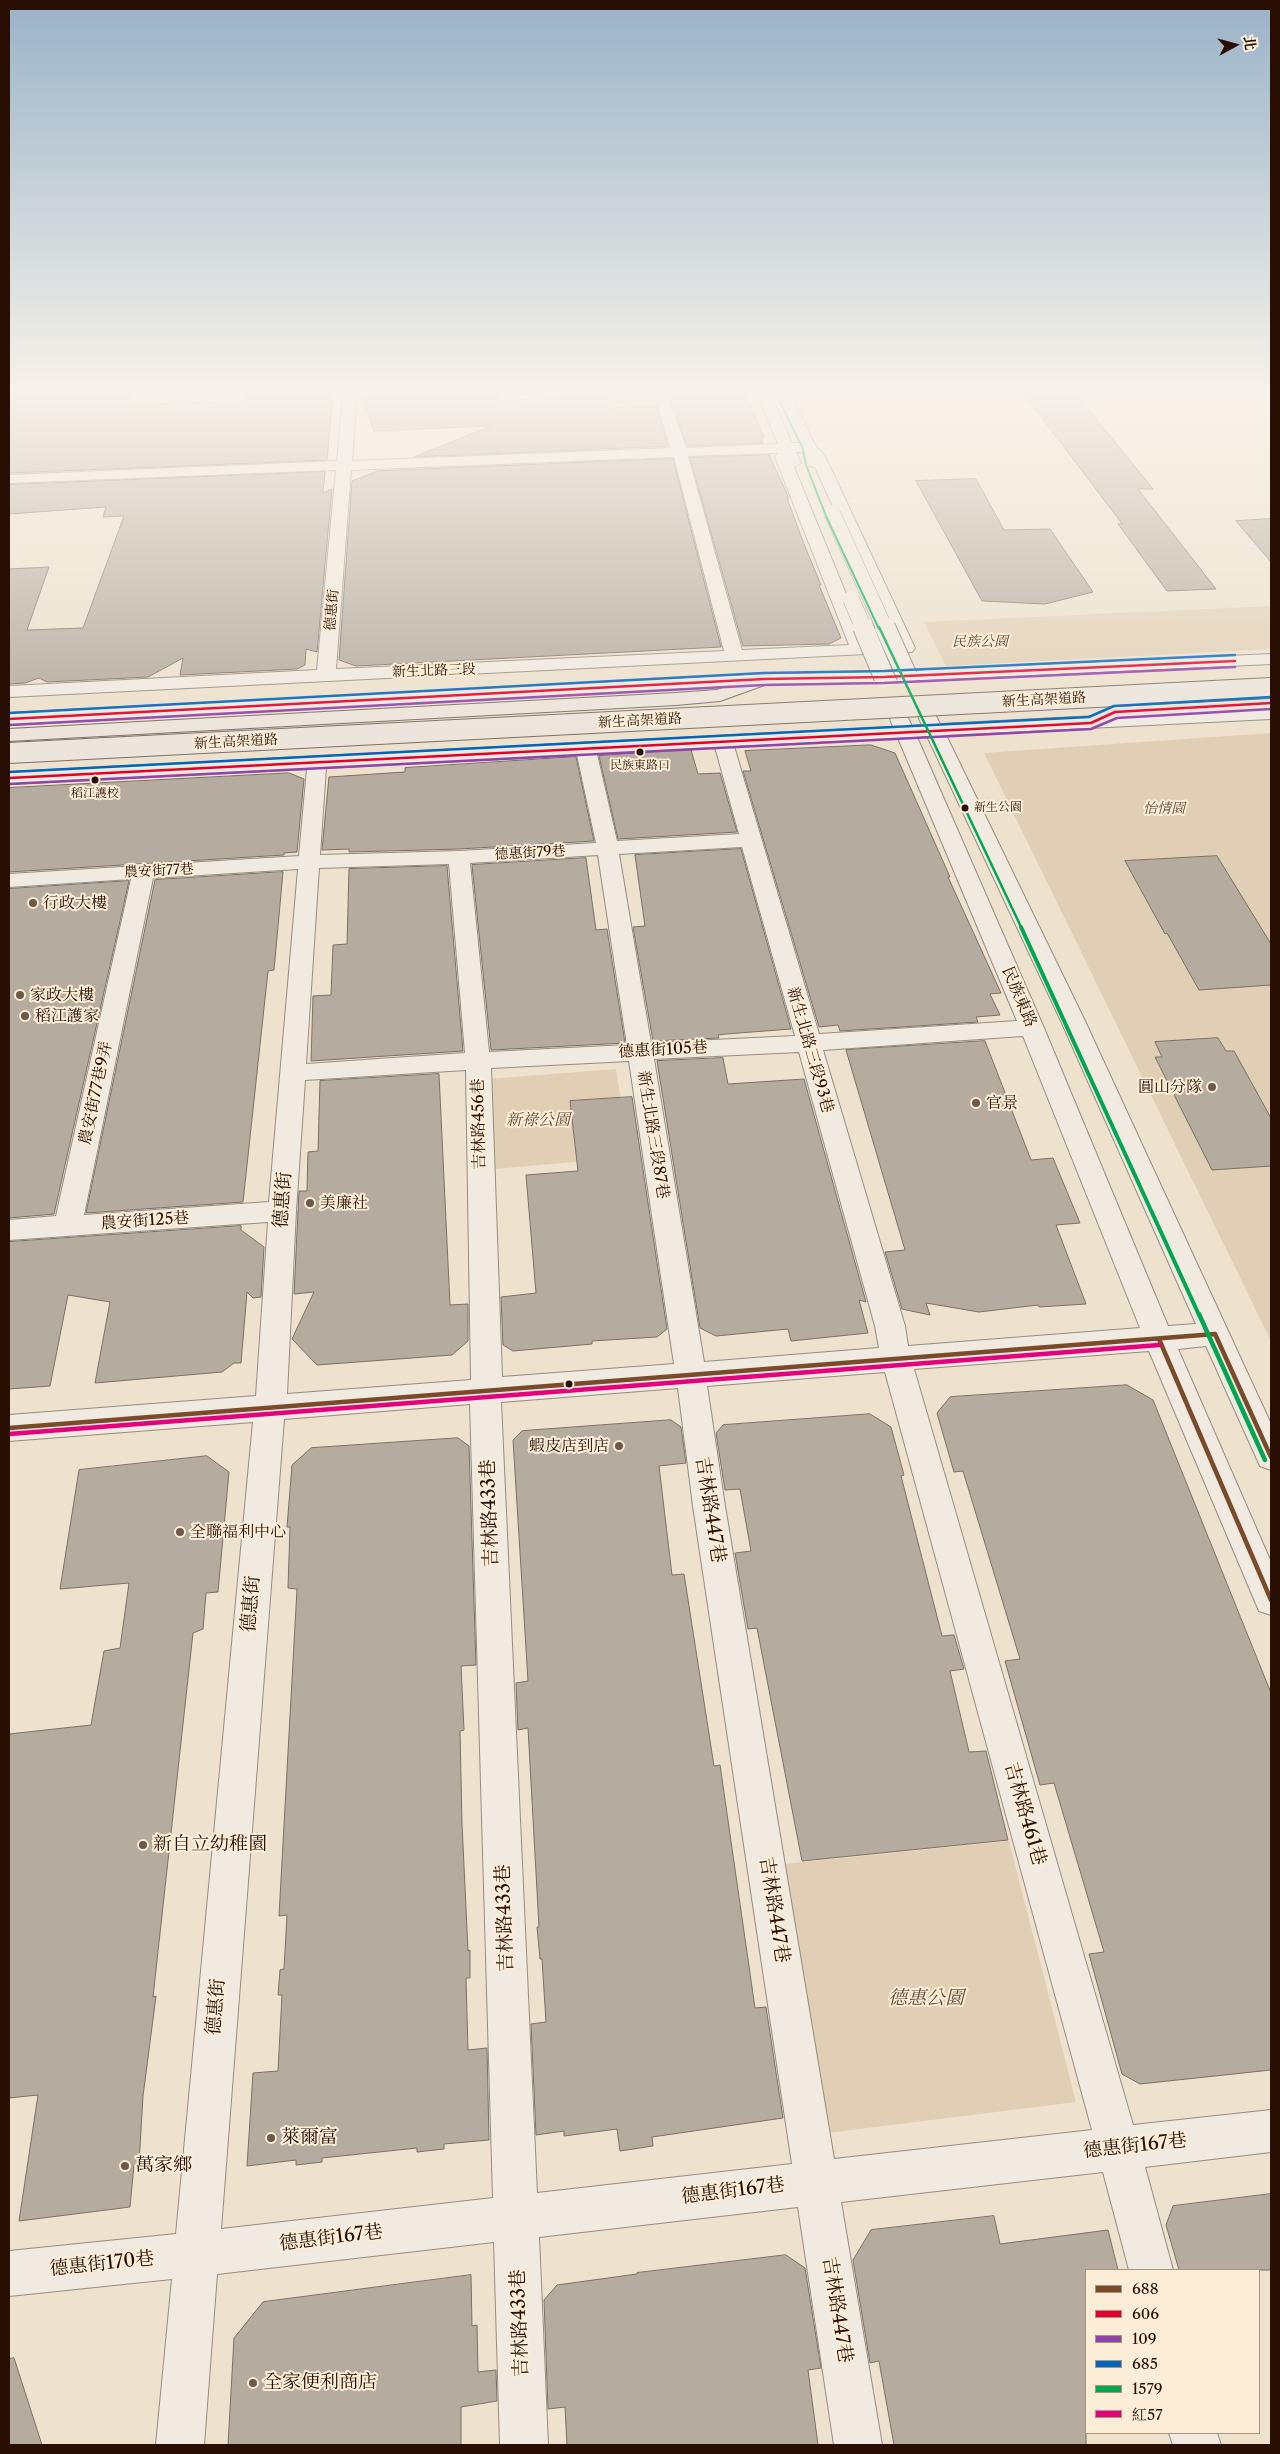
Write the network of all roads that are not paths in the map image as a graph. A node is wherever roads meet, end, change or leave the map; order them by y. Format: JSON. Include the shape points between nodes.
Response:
{"nodes":[{"id":1,"x":340,"y":510,"type":"edge"},
{"id":2,"x":698,"y":510,"type":"edge"},
{"id":3,"x":803,"y":510,"type":"edge"},
{"id":4,"x":813,"y":510,"type":"edge"},
{"id":5,"x":830,"y":510,"type":"edge"},
{"id":6,"x":843,"y":510,"type":"edge"},
{"id":7,"x":906,"y":648,"type":"dead end"},
{"id":8,"x":734,"y":655,"type":"junction"},
{"id":9,"x":1271,"y":659,"type":"edge"},
{"id":10,"x":326,"y":676,"type":"junction"},
{"id":11,"x":907,"y":676,"type":"junction"},
{"id":12,"x":884,"y":677,"type":"junction"},
{"id":13,"x":1271,"y":677,"type":"edge"},
{"id":14,"x":764,"y":679,"type":"junction"},
{"id":15,"x":1271,"y":688,"type":"edge"},
{"id":16,"x":9,"y":692,"type":"edge"},
{"id":17,"x":1271,"y":703,"type":"edge"},
{"id":18,"x":1271,"y":714,"type":"edge"},
{"id":19,"x":9,"y":719,"type":"edge"},
{"id":20,"x":1091,"y":723,"type":"junction"},
{"id":21,"x":934,"y":731,"type":"junction"},
{"id":22,"x":904,"y":732,"type":"junction"},
{"id":23,"x":9,"y":736,"type":"edge"},
{"id":24,"x":9,"y":741,"type":"edge"},
{"id":25,"x":723,"y":742,"type":"junction"},
{"id":26,"x":586,"y":749,"type":"junction"},
{"id":27,"x":9,"y":753,"type":"edge"},
{"id":28,"x":317,"y":762,"type":"junction"},
{"id":29,"x":9,"y":778,"type":"edge"},
{"id":30,"x":750,"y":840,"type":"junction"},
{"id":31,"x":608,"y":849,"type":"junction"},
{"id":32,"x":459,"y":857,"type":"junction"},
{"id":33,"x":309,"y":862,"type":"junction"},
{"id":34,"x":143,"y":872,"type":"junction"},
{"id":35,"x":9,"y":880,"type":"edge"},
{"id":36,"x":1032,"y":1028,"type":"junction"},
{"id":37,"x":808,"y":1043,"type":"junction"},
{"id":38,"x":640,"y":1051,"type":"junction"},
{"id":39,"x":478,"y":1062,"type":"junction"},
{"id":40,"x":294,"y":1073,"type":"junction"},
{"id":41,"x":282,"y":1211,"type":"junction"},
{"id":42,"x":68,"y":1226,"type":"junction"},
{"id":43,"x":9,"y":1230,"type":"edge"},
{"id":44,"x":1215,"y":1334,"type":"junction"},
{"id":45,"x":1159,"y":1339,"type":"junction"},
{"id":46,"x":896,"y":1359,"type":"junction"},
{"id":47,"x":689,"y":1375,"type":"junction"},
{"id":48,"x":485,"y":1391,"type":"junction"},
{"id":49,"x":269,"y":1408,"type":"junction"},
{"id":50,"x":9,"y":1428,"type":"edge"},
{"id":51,"x":1271,"y":1457,"type":"edge"},
{"id":52,"x":1271,"y":1600,"type":"edge"},
{"id":53,"x":1271,"y":2131,"type":"edge"},
{"id":54,"x":1118,"y":2147,"type":"junction"},
{"id":55,"x":817,"y":2181,"type":"junction"},
{"id":56,"x":516,"y":2216,"type":"junction"},
{"id":57,"x":195,"y":2254,"type":"junction"},
{"id":58,"x":1151,"y":2269,"type":"edge"},
{"id":59,"x":9,"y":2273,"type":"edge"},
{"id":60,"x":180,"y":2445,"type":"edge"},
{"id":61,"x":524,"y":2445,"type":"edge"},
{"id":62,"x":858,"y":2445,"type":"edge"}],
"edges":[{"from":1,"to":10,"type":"street","name":"德惠街"},
{"from":2,"to":8,"type":"street"},
{"from":3,"to":8,"type":"street","name":"新生北路三段","via":[[860,650]]},
{"from":4,"to":12,"type":"street","name":"民族東路","bridge":true},
{"from":5,"to":11,"type":"street","bridge":true},
{"from":6,"to":7,"type":"street"},
{"from":8,"to":10,"type":"street","name":"新生北路三段"},
{"from":9,"to":11,"type":"street","name":"新生北路三段"},
{"from":10,"to":16,"type":"street","name":"新生北路三段"},
{"from":11,"to":12,"type":"street","name":"新生北路三段"},
{"from":11,"to":21,"type":"street"},
{"from":12,"to":14,"type":"street","name":"新生北路三段"},
{"from":12,"to":22,"type":"street","name":"民族東路"},
{"from":13,"to":24,"type":"highway","name":"新生高架道路"},
{"from":14,"to":19,"type":"street","name":"新生北路三段"},
{"from":14,"to":23,"type":"highway","via":[[720,695],[676,699]]},
{"from":15,"to":27,"type":"highway","name":"新生高架道路","bridge":true},
{"from":17,"to":20,"type":"highway","via":[[1115,712]]},
{"from":18,"to":20,"type":"street"},
{"from":20,"to":21,"type":"street"},
{"from":21,"to":22,"type":"street"},
{"from":21,"to":44,"type":"street","via":[[1068,1012]]},
{"from":22,"to":25,"type":"street"},
{"from":22,"to":36,"type":"street","name":"民族東路"},
{"from":25,"to":26,"type":"street"},
{"from":25,"to":30,"type":"street","name":"新生北路三段93巷"},
{"from":26,"to":28,"type":"street"},
{"from":26,"to":31,"type":"street","name":"新生北路三段87巷"},
{"from":28,"to":29,"type":"street"},
{"from":28,"to":33,"type":"street","name":"德惠街"},
{"from":30,"to":31,"type":"street","name":"德惠街79巷"},
{"from":30,"to":37,"type":"street","name":"新生北路三段93巷"},
{"from":31,"to":32,"type":"street","name":"德惠街79巷"},
{"from":31,"to":38,"type":"street","name":"新生北路三段87巷"},
{"from":32,"to":33,"type":"street","name":"德惠街79巷"},
{"from":32,"to":39,"type":"street","name":"吉林路456巷"},
{"from":33,"to":34,"type":"street","name":"農安街77巷"},
{"from":33,"to":40,"type":"street","name":"德惠街"},
{"from":34,"to":35,"type":"street","name":"農安街77巷"},
{"from":34,"to":42,"type":"street","name":"農安街77巷9弄"},
{"from":36,"to":37,"type":"street","name":"德惠街105巷"},
{"from":36,"to":45,"type":"street","name":"民族東路"},
{"from":37,"to":38,"type":"street","name":"德惠街105巷"},
{"from":37,"to":46,"type":"street","name":"新生北路三段93巷","via":[[890,1326]]},
{"from":38,"to":39,"type":"street","name":"德惠街105巷"},
{"from":38,"to":47,"type":"street","name":"新生北路三段87巷"},
{"from":39,"to":40,"type":"street","name":"德惠街105巷"},
{"from":39,"to":48,"type":"street","name":"吉林路456巷"},
{"from":40,"to":41,"type":"street","name":"德惠街"},
{"from":41,"to":42,"type":"street","name":"農安街125巷"},
{"from":41,"to":49,"type":"street","name":"德惠街","via":[[274,1377]]},
{"from":42,"to":43,"type":"street","name":"農安街125巷"},
{"from":44,"to":45,"type":"street"},
{"from":44,"to":51,"type":"street"},
{"from":45,"to":46,"type":"street"},
{"from":45,"to":52,"type":"street","name":"民族東路"},
{"from":46,"to":47,"type":"street"},
{"from":46,"to":54,"type":"street","name":"吉林路461巷"},
{"from":47,"to":48,"type":"street"},
{"from":47,"to":55,"type":"street","name":"吉林路447巷"},
{"from":48,"to":49,"type":"street"},
{"from":48,"to":56,"type":"street","name":"吉林路433巷"},
{"from":49,"to":50,"type":"street"},
{"from":49,"to":57,"type":"street","name":"德惠街"},
{"from":53,"to":54,"type":"street","name":"德惠街167巷"},
{"from":54,"to":55,"type":"street","name":"德惠街167巷"},
{"from":54,"to":58,"type":"street","name":"吉林路461巷"},
{"from":55,"to":56,"type":"street","name":"德惠街167巷"},
{"from":55,"to":62,"type":"street","name":"吉林路447巷"},
{"from":56,"to":57,"type":"street","name":"德惠街167巷"},
{"from":56,"to":61,"type":"street","name":"吉林路433巷"},
{"from":57,"to":59,"type":"street","name":"德惠街170巷"},
{"from":57,"to":60,"type":"street","name":"德惠街"}]}
